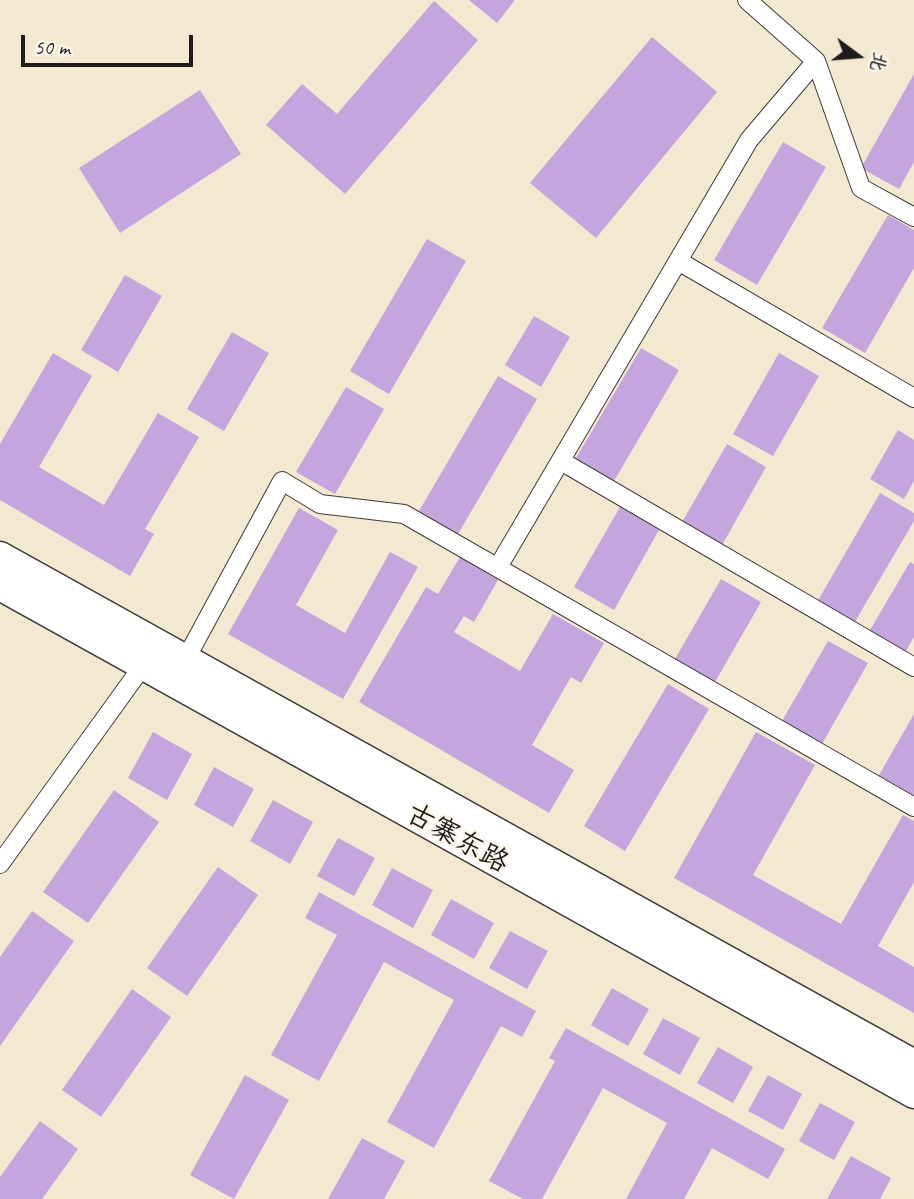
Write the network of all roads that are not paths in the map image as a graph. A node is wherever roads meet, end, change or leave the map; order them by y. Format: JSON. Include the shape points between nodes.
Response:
{"nodes":[{"id":1,"x":747,"y":0,"type":"edge"},
{"id":2,"x":816,"y":61,"type":"junction"},
{"id":3,"x":914,"y":217,"type":"edge"},
{"id":4,"x":680,"y":262,"type":"junction"},
{"id":5,"x":914,"y":398,"type":"edge"},
{"id":6,"x":561,"y":461,"type":"junction"},
{"id":7,"x":0,"y":556,"type":"edge"},
{"id":8,"x":498,"y":568,"type":"junction"},
{"id":9,"x":0,"y":586,"type":"edge"},
{"id":10,"x":142,"y":667,"type":"junction"},
{"id":11,"x":914,"y":667,"type":"edge"},
{"id":12,"x":179,"y":671,"type":"junction"},
{"id":13,"x":914,"y":807,"type":"edge"},
{"id":14,"x":0,"y":864,"type":"edge"},
{"id":15,"x":914,"y":1064,"type":"edge"},
{"id":16,"x":914,"y":1094,"type":"edge"}],
"edges":[{"from":1,"to":2,"type":"street"},
{"from":2,"to":3,"type":"street","via":[[861,188]]},
{"from":2,"to":4,"type":"street","via":[[749,139]]},
{"from":4,"to":5,"type":"street"},
{"from":4,"to":6,"type":"street"},
{"from":6,"to":8,"type":"street"},
{"from":6,"to":11,"type":"street"},
{"from":7,"to":12,"type":"main road","name":"古寨东路"},
{"from":8,"to":12,"type":"street","via":[[404,514],[320,504],[282,481]]},
{"from":8,"to":13,"type":"street"},
{"from":9,"to":10,"type":"main road","name":"古寨东路"},
{"from":10,"to":12,"type":"main road","name":"古寨东路"},
{"from":10,"to":14,"type":"street"},
{"from":12,"to":15,"type":"main road","name":"古寨东路"},
{"from":12,"to":16,"type":"main road","name":"古寨东路"}]}
